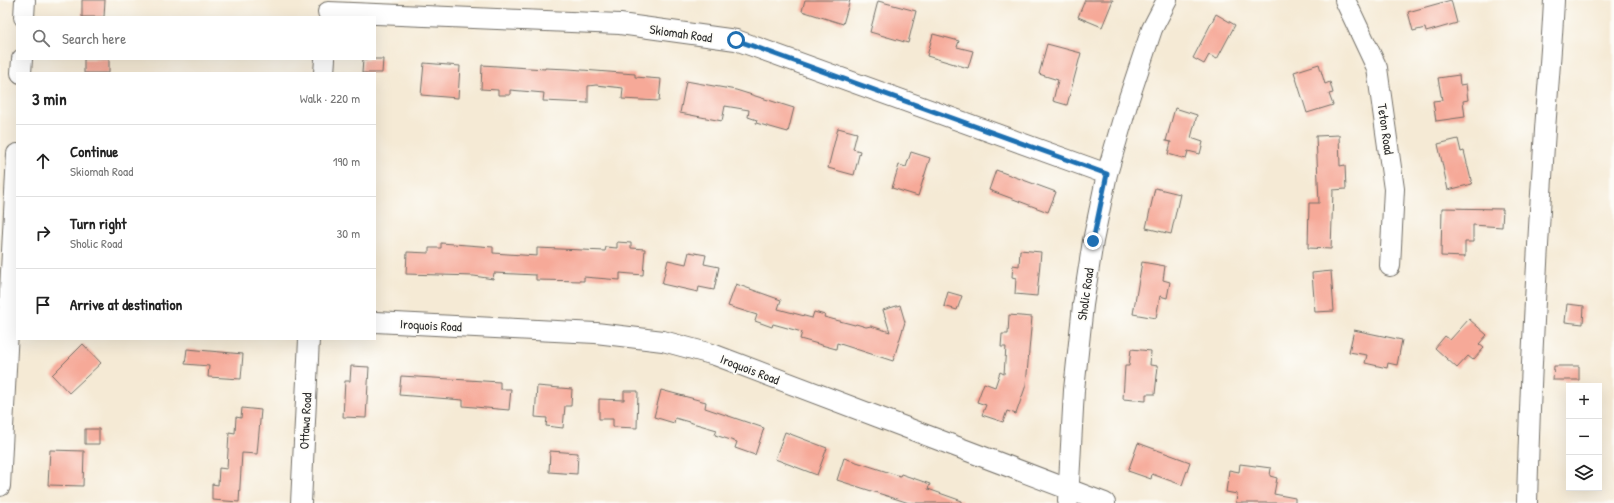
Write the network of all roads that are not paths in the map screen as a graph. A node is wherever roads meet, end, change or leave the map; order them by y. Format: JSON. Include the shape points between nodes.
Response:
{"nodes":[{"id":1,"x":25,"y":0,"type":"edge"},
{"id":2,"x":1167,"y":0,"type":"edge"},
{"id":3,"x":1345,"y":0,"type":"edge"},
{"id":4,"x":1554,"y":0,"type":"edge"},
{"id":5,"x":328,"y":10,"type":"edge"},
{"id":6,"x":24,"y":16,"type":"edge"},
{"id":7,"x":22,"y":60,"type":"edge"},
{"id":8,"x":325,"y":60,"type":"edge"},
{"id":9,"x":21,"y":72,"type":"edge"},
{"id":10,"x":324,"y":72,"type":"edge"},
{"id":11,"x":16,"y":172,"type":"edge"},
{"id":12,"x":1107,"y":174,"type":"junction"},
{"id":13,"x":1390,"y":266,"type":"dead end"},
{"id":14,"x":9,"y":302,"type":"edge"},
{"id":15,"x":376,"y":322,"type":"edge"},
{"id":16,"x":309,"y":340,"type":"edge"},
{"id":17,"x":0,"y":486,"type":"edge"},
{"id":18,"x":1068,"y":496,"type":"edge"},
{"id":19,"x":301,"y":503,"type":"edge"},
{"id":20,"x":1105,"y":503,"type":"edge"},
{"id":21,"x":1527,"y":503,"type":"edge"}],
"edges":[{"from":1,"to":6,"type":"street"},
{"from":2,"to":12,"type":"street","name":"Sholic Road","via":[[1152,29]]},
{"from":3,"to":13,"type":"street","name":"Teton Road","via":[[1377,68],[1394,190]]},
{"from":4,"to":21,"type":"street","via":[[1528,433]]},
{"from":5,"to":12,"type":"street","name":"Skiomah Road","via":[[620,24],[736,40]]},
{"from":7,"to":9,"type":"street"},
{"from":8,"to":10,"type":"street"},
{"from":11,"to":14,"type":"street"},
{"from":12,"to":18,"type":"street","name":"Sholic Road","via":[[1083,305],[1074,390]]},
{"from":14,"to":17,"type":"street"},
{"from":15,"to":18,"type":"street","name":"Iroquois Road","via":[[596,333],[663,341],[715,355]]},
{"from":16,"to":19,"type":"street","name":"Ottawa Road"},
{"from":18,"to":20,"type":"street","name":"Iroquois Road"}]}
